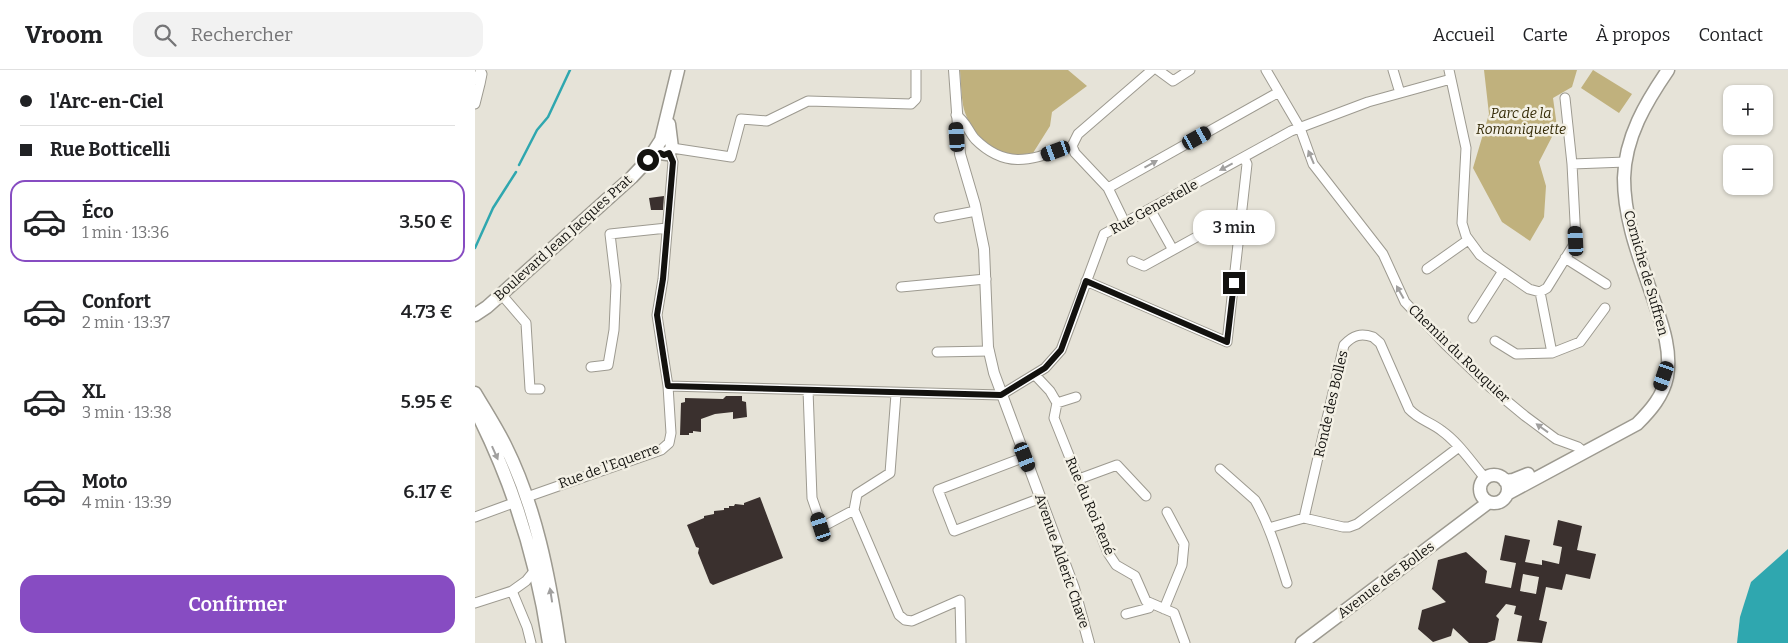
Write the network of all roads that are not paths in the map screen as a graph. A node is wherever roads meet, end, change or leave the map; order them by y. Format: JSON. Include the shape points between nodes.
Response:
{"nodes":[{"id":1,"x":480,"y":70,"type":"edge"},
{"id":2,"x":678,"y":70,"type":"edge"},
{"id":3,"x":916,"y":70,"type":"edge"},
{"id":4,"x":954,"y":70,"type":"edge"},
{"id":5,"x":1152,"y":70,"type":"edge"},
{"id":6,"x":1157,"y":70,"type":"edge"},
{"id":7,"x":1190,"y":70,"type":"edge"},
{"id":8,"x":1266,"y":70,"type":"edge"},
{"id":9,"x":1393,"y":70,"type":"edge"},
{"id":10,"x":1668,"y":70,"type":"edge"},
{"id":11,"x":1450,"y":75,"type":"edge"},
{"id":12,"x":478,"y":80,"type":"edge"},
{"id":13,"x":1279,"y":92,"type":"junction"},
{"id":14,"x":1400,"y":93,"type":"junction"},
{"id":15,"x":1565,"y":98,"type":"dead end"},
{"id":16,"x":475,"y":104,"type":"edge"},
{"id":17,"x":956,"y":115,"type":"junction"},
{"id":18,"x":1300,"y":128,"type":"junction"},
{"id":19,"x":1072,"y":146,"type":"junction"},
{"id":20,"x":663,"y":149,"type":"junction"},
{"id":21,"x":1244,"y":158,"type":"junction"},
{"id":22,"x":1626,"y":162,"type":"junction"},
{"id":23,"x":1572,"y":164,"type":"junction"},
{"id":24,"x":1108,"y":188,"type":"junction"},
{"id":25,"x":1150,"y":209,"type":"junction"},
{"id":26,"x":976,"y":211,"type":"junction"},
{"id":27,"x":939,"y":218,"type":"dead end"},
{"id":28,"x":1125,"y":223,"type":"junction"},
{"id":29,"x":667,"y":228,"type":"junction"},
{"id":30,"x":1202,"y":234,"type":"dead end"},
{"id":31,"x":1468,"y":240,"type":"junction"},
{"id":32,"x":1173,"y":250,"type":"junction"},
{"id":33,"x":1565,"y":258,"type":"junction"},
{"id":34,"x":1132,"y":261,"type":"dead end"},
{"id":35,"x":1427,"y":270,"type":"dead end"},
{"id":36,"x":1503,"y":271,"type":"junction"},
{"id":37,"x":986,"y":279,"type":"junction"},
{"id":38,"x":1086,"y":281,"type":"junction"},
{"id":39,"x":1606,"y":284,"type":"dead end"},
{"id":40,"x":901,"y":287,"type":"dead end"},
{"id":41,"x":1541,"y":292,"type":"junction"},
{"id":42,"x":501,"y":294,"type":"junction"},
{"id":43,"x":1605,"y":308,"type":"dead end"},
{"id":44,"x":475,"y":315,"type":"edge"},
{"id":45,"x":1473,"y":318,"type":"dead end"},
{"id":46,"x":1495,"y":341,"type":"dead end"},
{"id":47,"x":989,"y":351,"type":"junction"},
{"id":48,"x":937,"y":352,"type":"dead end"},
{"id":49,"x":1551,"y":353,"type":"junction"},
{"id":50,"x":591,"y":367,"type":"dead end"},
{"id":51,"x":1035,"y":375,"type":"junction"},
{"id":52,"x":668,"y":386,"type":"junction"},
{"id":53,"x":540,"y":389,"type":"dead end"},
{"id":54,"x":808,"y":390,"type":"junction"},
{"id":55,"x":475,"y":393,"type":"edge"},
{"id":56,"x":896,"y":394,"type":"junction"},
{"id":57,"x":1001,"y":395,"type":"junction"},
{"id":58,"x":1077,"y":397,"type":"dead end"},
{"id":59,"x":1057,"y":402,"type":"junction"},
{"id":60,"x":475,"y":409,"type":"edge"},
{"id":61,"x":1459,"y":447,"type":"junction"},
{"id":62,"x":1581,"y":450,"type":"junction"},
{"id":63,"x":1025,"y":457,"type":"junction"},
{"id":64,"x":1220,"y":469,"type":"dead end"},
{"id":65,"x":1485,"y":478,"type":"junction"},
{"id":66,"x":1079,"y":480,"type":"junction"},
{"id":67,"x":1505,"y":481,"type":"junction"},
{"id":68,"x":1507,"y":494,"type":"junction"},
{"id":69,"x":1146,"y":496,"type":"dead end"},
{"id":70,"x":1041,"y":498,"type":"junction"},
{"id":71,"x":1485,"y":498,"type":"junction"},
{"id":72,"x":521,"y":500,"type":"junction"},
{"id":73,"x":854,"y":510,"type":"junction"},
{"id":74,"x":1167,"y":512,"type":"dead end"},
{"id":75,"x":475,"y":517,"type":"edge"},
{"id":76,"x":1304,"y":518,"type":"junction"},
{"id":77,"x":1269,"y":528,"type":"junction"},
{"id":78,"x":535,"y":570,"type":"junction"},
{"id":79,"x":1287,"y":583,"type":"dead end"},
{"id":80,"x":512,"y":591,"type":"junction"},
{"id":81,"x":475,"y":603,"type":"edge"},
{"id":82,"x":1151,"y":603,"type":"junction"},
{"id":83,"x":1164,"y":609,"type":"junction"},
{"id":84,"x":1126,"y":614,"type":"dead end"},
{"id":85,"x":531,"y":643,"type":"edge"},
{"id":86,"x":549,"y":643,"type":"edge"},
{"id":87,"x":559,"y":643,"type":"edge"},
{"id":88,"x":961,"y":643,"type":"edge"},
{"id":89,"x":1089,"y":643,"type":"edge"},
{"id":90,"x":1185,"y":643,"type":"edge"},
{"id":91,"x":1302,"y":643,"type":"edge"}],
"edges":[{"from":1,"to":12,"type":"street","via":[[482,74]]},
{"from":2,"to":20,"type":"main road","name":"Boulevard Jean Jacques Prat"},
{"from":3,"to":20,"type":"street","via":[[916,99],[911,104],[808,102],[767,121],[741,119],[731,157]]},
{"from":4,"to":17,"type":"street","name":"Avenue Alderic Chave"},
{"from":5,"to":19,"type":"street","via":[[1078,134]]},
{"from":6,"to":7,"type":"street","via":[[1173,81]]},
{"from":8,"to":13,"type":"street","name":"Chemin du Rouquier"},
{"from":9,"to":14,"type":"street"},
{"from":10,"to":22,"type":"main road","name":"Corniche de Suffren","via":[[1646,102],[1634,128]]},
{"from":11,"to":14,"type":"street","name":"Rue Genestelle"},
{"from":11,"to":31,"type":"street","via":[[1466,148],[1462,223]]},
{"from":12,"to":16,"type":"street"},
{"from":13,"to":18,"type":"street","name":"Chemin du Rouquier"},
{"from":24,"to":13,"type":"street","one_way":true},
{"from":14,"to":18,"type":"street","name":"Rue Genestelle"},
{"from":15,"to":23,"type":"street"},
{"from":17,"to":19,"type":"street","via":[[975,138],[1003,158],[1016,161],[1035,159]]},
{"from":17,"to":26,"type":"street","name":"Avenue Alderic Chave","via":[[960,154]]},
{"from":18,"to":21,"type":"street","name":"Rue Genestelle"},
{"from":62,"to":18,"type":"street","name":"Chemin du Rouquier","one_way":true,"via":[[1556,439],[1497,393],[1405,302],[1383,254],[1313,164]]},
{"from":19,"to":24,"type":"street"},
{"from":20,"to":29,"type":"street","name":"Rue de l'Equerre","via":[[673,162]]},
{"from":20,"to":42,"type":"main road","name":"Boulevard Jean Jacques Prat"},
{"from":21,"to":25,"type":"street","name":"Rue Genestelle","one_way":true},
{"from":21,"to":38,"type":"street","via":[[1247,164],[1227,342]]},
{"from":22,"to":23,"type":"street"},
{"from":22,"to":62,"type":"main road","name":"Corniche de Suffren","via":[[1627,213],[1665,333],[1668,366],[1662,390],[1650,411],[1637,424]]},
{"from":23,"to":33,"type":"street","via":[[1576,241]]},
{"from":24,"to":28,"type":"street"},
{"from":25,"to":28,"type":"street","name":"Rue Genestelle"},
{"from":25,"to":32,"type":"street"},
{"from":26,"to":27,"type":"street"},
{"from":26,"to":37,"type":"street","name":"Avenue Alderic Chave"},
{"from":28,"to":38,"type":"street","name":"Rue Genestelle","via":[[1104,234]]},
{"from":29,"to":50,"type":"street","via":[[611,234],[616,285],[614,330],[608,366]]},
{"from":29,"to":52,"type":"street","name":"Rue de l'Equerre","via":[[657,315]]},
{"from":30,"to":32,"type":"street"},
{"from":31,"to":35,"type":"street"},
{"from":31,"to":36,"type":"street","via":[[1480,255]]},
{"from":32,"to":34,"type":"street","via":[[1144,266]]},
{"from":33,"to":39,"type":"street"},
{"from":33,"to":41,"type":"street","via":[[1547,288]]},
{"from":36,"to":41,"type":"street","via":[[1529,290]]},
{"from":36,"to":45,"type":"street"},
{"from":37,"to":40,"type":"street"},
{"from":37,"to":47,"type":"street","name":"Avenue Alderic Chave"},
{"from":38,"to":51,"type":"street","name":"Rue Genestelle","via":[[1061,350]]},
{"from":41,"to":49,"type":"street"},
{"from":42,"to":44,"type":"main road","name":"Boulevard Jean Jacques Prat"},
{"from":42,"to":53,"type":"street","via":[[525,323],[530,389]]},
{"from":43,"to":49,"type":"street","via":[[1580,342]]},
{"from":46,"to":49,"type":"street","via":[[1516,354]]},
{"from":47,"to":48,"type":"street"},
{"from":47,"to":57,"type":"street","name":"Avenue Alderic Chave"},
{"from":51,"to":57,"type":"street","name":"Rue Genestelle"},
{"from":51,"to":59,"type":"street"},
{"from":52,"to":54,"type":"street"},
{"from":52,"to":72,"type":"street","name":"Rue de l'Equerre","via":[[671,443],[661,450]]},
{"from":54,"to":56,"type":"street"},
{"from":54,"to":73,"type":"street","via":[[812,498],[821,527]]},
{"from":55,"to":72,"type":"main road","via":[[505,446]]},
{"from":56,"to":57,"type":"street"},
{"from":56,"to":73,"type":"street","via":[[890,473],[857,494]]},
{"from":57,"to":63,"type":"street","name":"Avenue Alderic Chave"},
{"from":58,"to":59,"type":"street"},
{"from":59,"to":66,"type":"street","name":"Rue du Roi René","via":[[1054,418]]},
{"from":60,"to":72,"type":"main road","one_way":true},
{"from":61,"to":65,"type":"street","name":"Ronde des Bolles"},
{"from":61,"to":76,"type":"street","via":[[1357,524],[1343,527]]},
{"from":61,"to":76,"type":"street","name":"Ronde des Bolles","via":[[1442,430],[1416,417],[1409,409],[1379,343],[1373,336],[1357,335],[1344,345]]},
{"from":62,"to":67,"type":"main road","via":[[1524,476]]},
{"from":62,"to":68,"type":"main road"},
{"from":63,"to":70,"type":"street","name":"Avenue Alderic Chave"},
{"from":63,"to":70,"type":"street","via":[[938,490],[954,531]]},
{"from":64,"to":77,"type":"street","via":[[1255,500]]},
{"from":65,"to":67,"type":"main road","via":[[1494,475]]},
{"from":65,"to":71,"type":"main road","via":[[1480,486]]},
{"from":66,"to":69,"type":"street","via":[[1117,465]]},
{"from":66,"to":82,"type":"street","name":"Rue du Roi René","via":[[1108,553],[1116,565],[1135,576],[1146,600]]},
{"from":67,"to":68,"type":"main road"},
{"from":68,"to":71,"type":"main road","via":[[1498,502]]},
{"from":70,"to":89,"type":"street","name":"Avenue Alderic Chave","via":[[1074,588]]},
{"from":71,"to":91,"type":"main road","name":"Avenue des Bolles","via":[[1469,517]]},
{"from":72,"to":75,"type":"street","name":"Rue de l'Equerre"},
{"from":72,"to":78,"type":"main road"},
{"from":87,"to":72,"type":"main road","one_way":true,"via":[[549,580]]},
{"from":73,"to":88,"type":"street","via":[[899,615],[912,621],[959,600]]},
{"from":74,"to":83,"type":"street","via":[[1184,544],[1182,565]]},
{"from":76,"to":77,"type":"street"},
{"from":77,"to":79,"type":"street"},
{"from":78,"to":80,"type":"street"},
{"from":78,"to":86,"type":"main road"},
{"from":80,"to":81,"type":"street"},
{"from":80,"to":85,"type":"street"},
{"from":82,"to":83,"type":"street"},
{"from":82,"to":84,"type":"street","via":[[1149,608]]},
{"from":83,"to":90,"type":"street","via":[[1174,613]]}]}
